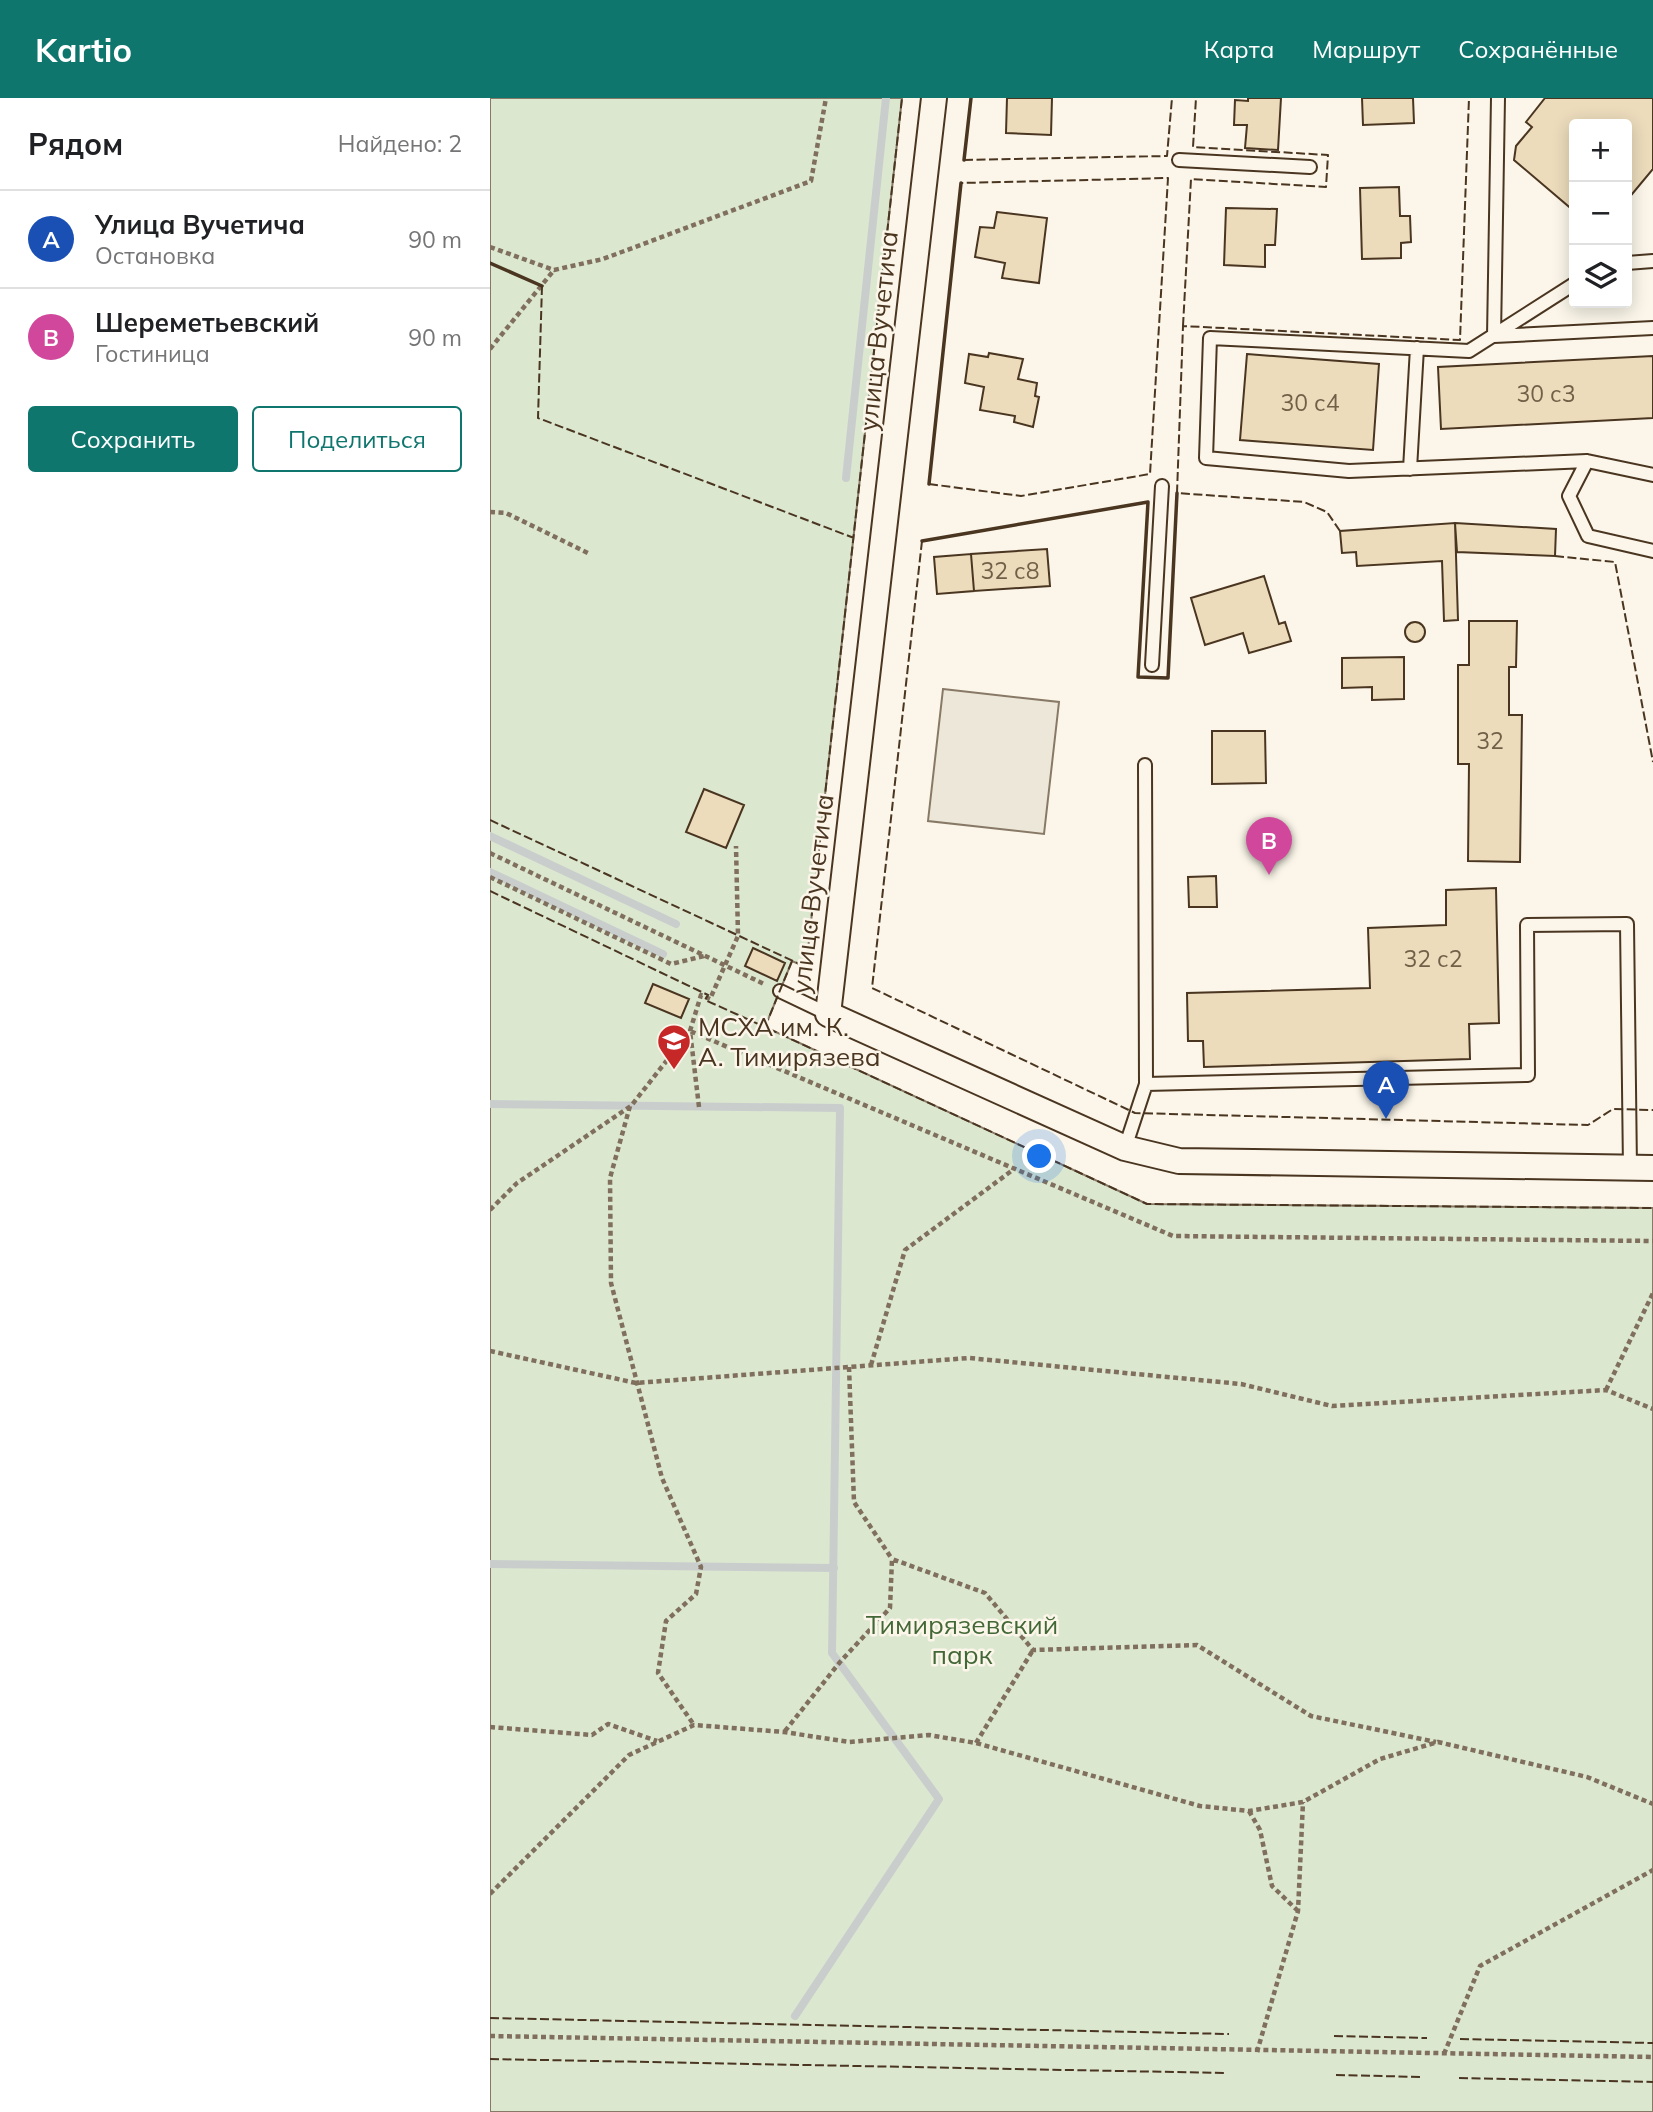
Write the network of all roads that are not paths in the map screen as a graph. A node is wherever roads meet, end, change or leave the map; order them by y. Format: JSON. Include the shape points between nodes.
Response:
{"nodes":[{"id":1,"x":934,"y":98,"type":"edge"},
{"id":2,"x":1498,"y":98,"type":"edge"},
{"id":3,"x":1179,"y":160,"type":"dead end"},
{"id":4,"x":1310,"y":167,"type":"dead end"},
{"id":5,"x":1653,"y":261,"type":"edge"},
{"id":6,"x":1632,"y":263,"type":"edge"},
{"id":7,"x":1569,"y":287,"type":"edge"},
{"id":8,"x":1653,"y":328,"type":"edge"},
{"id":9,"x":1494,"y":336,"type":"junction"},
{"id":10,"x":1417,"y":348,"type":"junction"},
{"id":11,"x":1587,"y":461,"type":"junction"},
{"id":12,"x":1410,"y":469,"type":"junction"},
{"id":13,"x":1653,"y":475,"type":"edge"},
{"id":14,"x":1162,"y":486,"type":"dead end"},
{"id":15,"x":1653,"y":551,"type":"edge"},
{"id":16,"x":1152,"y":665,"type":"dead end"},
{"id":17,"x":1145,"y":765,"type":"dead end"},
{"id":18,"x":780,"y":991,"type":"road end"},
{"id":19,"x":828,"y":1014,"type":"junction"},
{"id":20,"x":1146,"y":1084,"type":"junction"},
{"id":21,"x":1125,"y":1148,"type":"junction"},
{"id":22,"x":1641,"y":1168,"type":"edge"}],
"edges":[{"from":1,"to":19,"type":"street","name":"улица Вучетича"},
{"from":2,"to":9,"type":"lane"},
{"from":3,"to":4,"type":"lane"},
{"from":5,"to":6,"type":"lane"},
{"from":7,"to":9,"type":"lane"},
{"from":8,"to":9,"type":"lane"},
{"from":9,"to":10,"type":"lane","via":[[1469,351]]},
{"from":10,"to":12,"type":"lane"},
{"from":10,"to":12,"type":"lane","via":[[1210,338],[1206,458],[1349,471]]},
{"from":11,"to":12,"type":"lane"},
{"from":11,"to":13,"type":"lane"},
{"from":11,"to":15,"type":"lane","via":[[1569,496],[1588,536]]},
{"from":14,"to":16,"type":"lane"},
{"from":17,"to":20,"type":"lane"},
{"from":18,"to":19,"type":"lane"},
{"from":19,"to":21,"type":"street","name":"улица Вучетича"},
{"from":20,"to":21,"type":"lane"},
{"from":20,"to":22,"type":"lane","via":[[1528,1075],[1527,925],[1626,924]]},
{"from":21,"to":22,"type":"street","name":"улица Вучетича","via":[[1179,1161]]}]}
